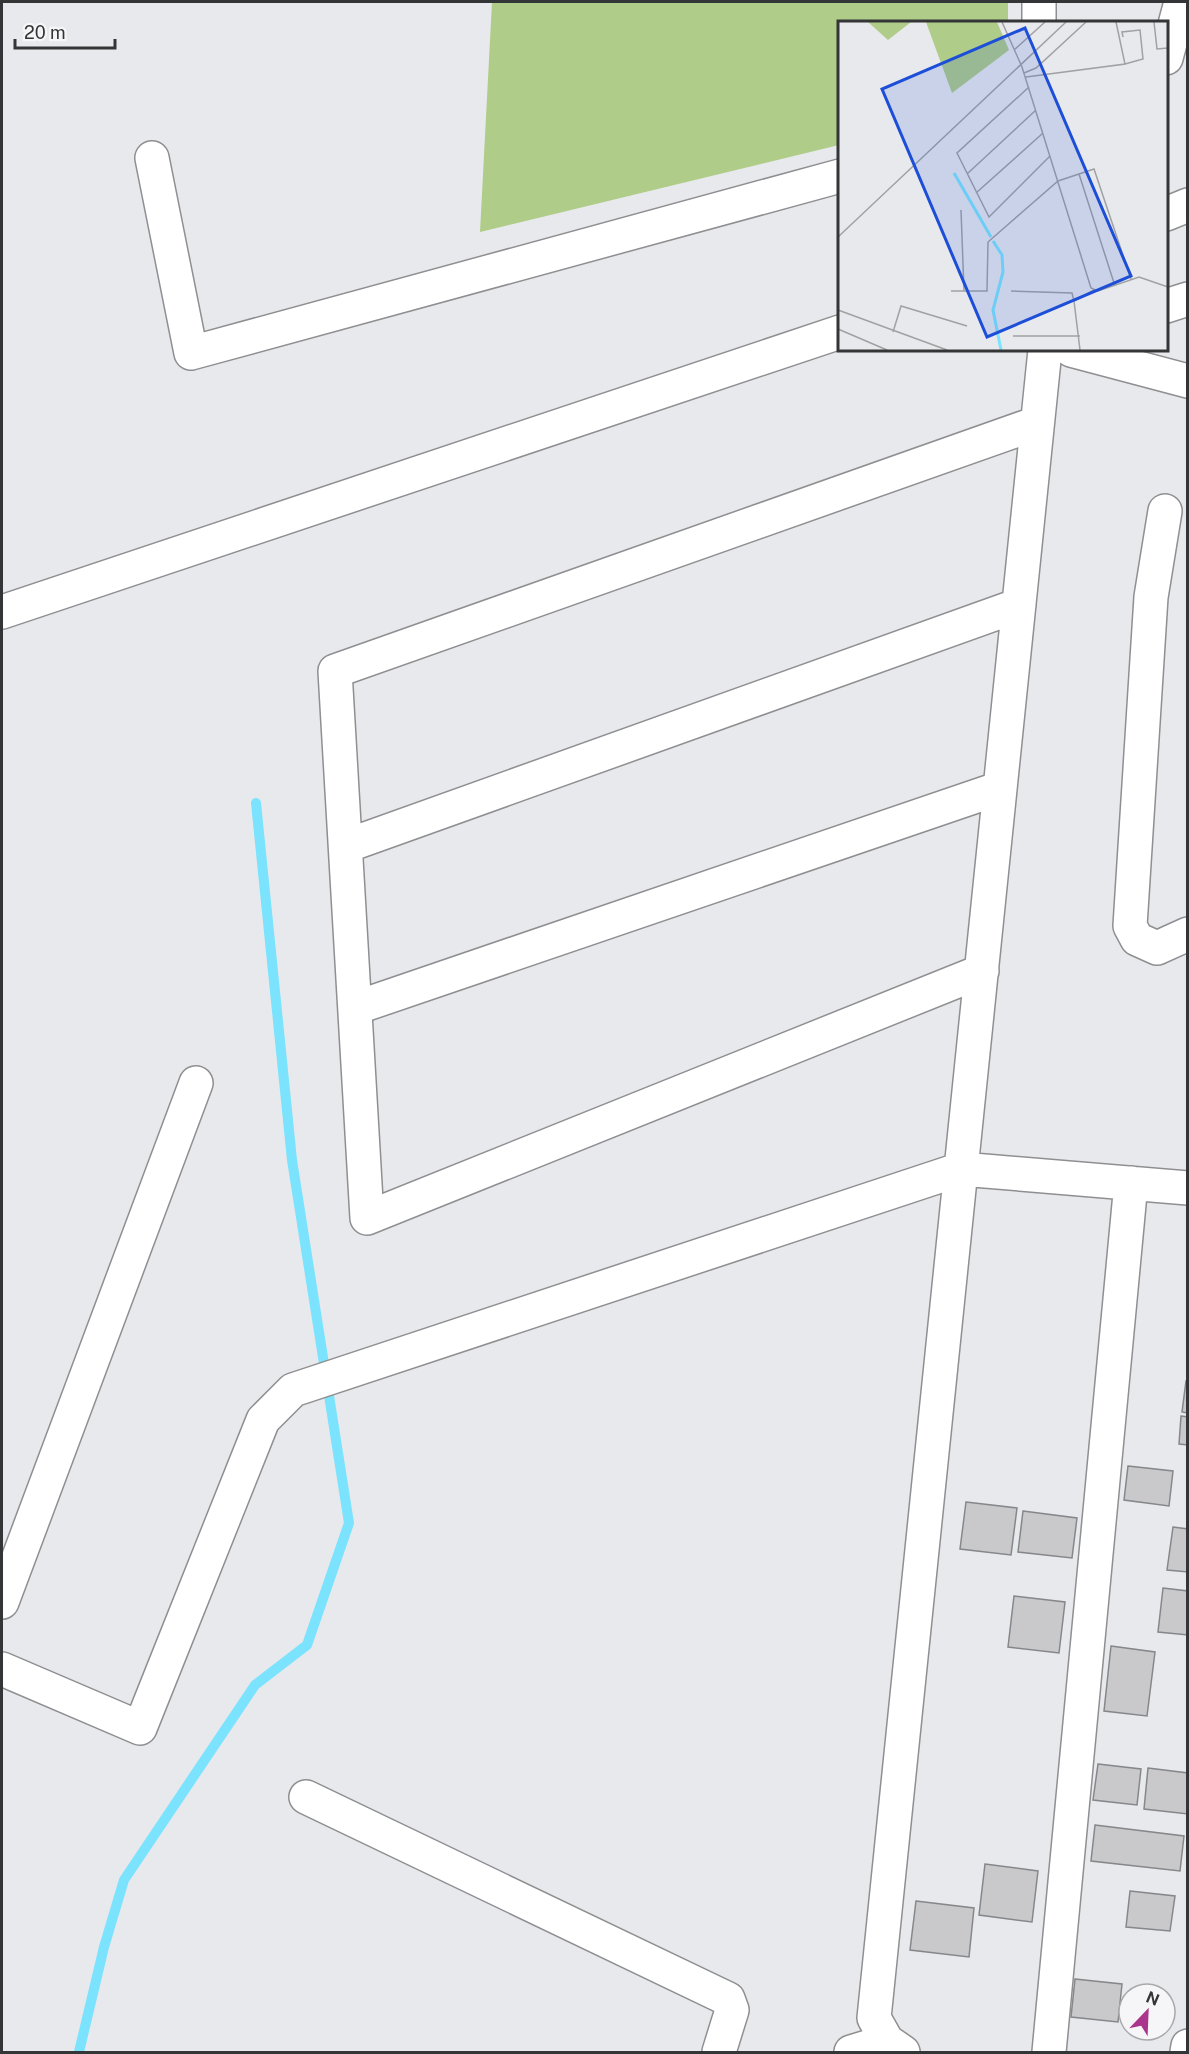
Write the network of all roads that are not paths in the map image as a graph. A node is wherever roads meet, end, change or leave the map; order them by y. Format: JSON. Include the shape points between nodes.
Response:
{"nodes":[{"id":1,"x":1039,"y":2,"type":"edge"},
{"id":2,"x":1181,"y":2,"type":"edge"},
{"id":3,"x":1039,"y":21,"type":"edge"},
{"id":4,"x":1168,"y":54,"type":"edge"},
{"id":5,"x":1188,"y":70,"type":"edge"},
{"id":6,"x":1168,"y":77,"type":"edge"},
{"id":7,"x":152,"y":158,"type":"dead end"},
{"id":8,"x":838,"y":177,"type":"edge"},
{"id":9,"x":1188,"y":205,"type":"edge"},
{"id":10,"x":1168,"y":213,"type":"edge"},
{"id":11,"x":1188,"y":299,"type":"edge"},
{"id":12,"x":1168,"y":306,"type":"edge"},
{"id":13,"x":838,"y":333,"type":"edge"},
{"id":14,"x":1045,"y":351,"type":"edge"},
{"id":15,"x":1075,"y":351,"type":"edge"},
{"id":16,"x":1188,"y":381,"type":"edge"},
{"id":17,"x":1037,"y":423,"type":"junction"},
{"id":18,"x":1165,"y":511,"type":"dead end"},
{"id":19,"x":1019,"y":605,"type":"junction"},
{"id":20,"x":2,"y":612,"type":"edge"},
{"id":21,"x":1000,"y":788,"type":"junction"},
{"id":22,"x":346,"y":846,"type":"junction"},
{"id":23,"x":1188,"y":934,"type":"edge"},
{"id":24,"x":982,"y":970,"type":"junction"},
{"id":25,"x":355,"y":1008,"type":"junction"},
{"id":26,"x":196,"y":1083,"type":"dead end"},
{"id":27,"x":961,"y":1169,"type":"junction"},
{"id":28,"x":1131,"y":1183,"type":"junction"},
{"id":29,"x":1188,"y":1188,"type":"edge"},
{"id":30,"x":2,"y":1602,"type":"edge"},
{"id":31,"x":2,"y":1669,"type":"edge"},
{"id":32,"x":306,"y":1797,"type":"dead end"},
{"id":33,"x":1188,"y":2046,"type":"edge"},
{"id":34,"x":895,"y":2047,"type":"edge"},
{"id":35,"x":719,"y":2052,"type":"edge"},
{"id":36,"x":851,"y":2052,"type":"edge"},
{"id":37,"x":1049,"y":2052,"type":"edge"},
{"id":38,"x":1187,"y":2052,"type":"edge"}],
"edges":[{"from":1,"to":3,"type":"street"},
{"from":2,"to":4,"type":"street"},
{"from":5,"to":6,"type":"street"},
{"from":7,"to":8,"type":"street","via":[[191,353]]},
{"from":9,"to":10,"type":"street"},
{"from":11,"to":12,"type":"street"},
{"from":13,"to":20,"type":"street"},
{"from":14,"to":17,"type":"street"},
{"from":15,"to":16,"type":"street"},
{"from":17,"to":19,"type":"street"},
{"from":17,"to":22,"type":"street","via":[[335,671]]},
{"from":18,"to":23,"type":"street","via":[[1151,597],[1130,926],[1137,939],[1157,948]]},
{"from":19,"to":21,"type":"street"},
{"from":19,"to":22,"type":"street"},
{"from":21,"to":24,"type":"street"},
{"from":21,"to":25,"type":"street"},
{"from":22,"to":25,"type":"street"},
{"from":24,"to":25,"type":"street","via":[[367,1218]]},
{"from":24,"to":27,"type":"street"},
{"from":26,"to":30,"type":"street"},
{"from":27,"to":28,"type":"street"},
{"from":27,"to":31,"type":"street","via":[[293,1390],[263,1420],[140,1728]]},
{"from":27,"to":34,"type":"street","via":[[874,2018]]},
{"from":28,"to":29,"type":"street"},
{"from":28,"to":37,"type":"street"},
{"from":32,"to":35,"type":"street","via":[[728,1999],[732,2010]]},
{"from":33,"to":38,"type":"street"},
{"from":34,"to":36,"type":"street"}]}
